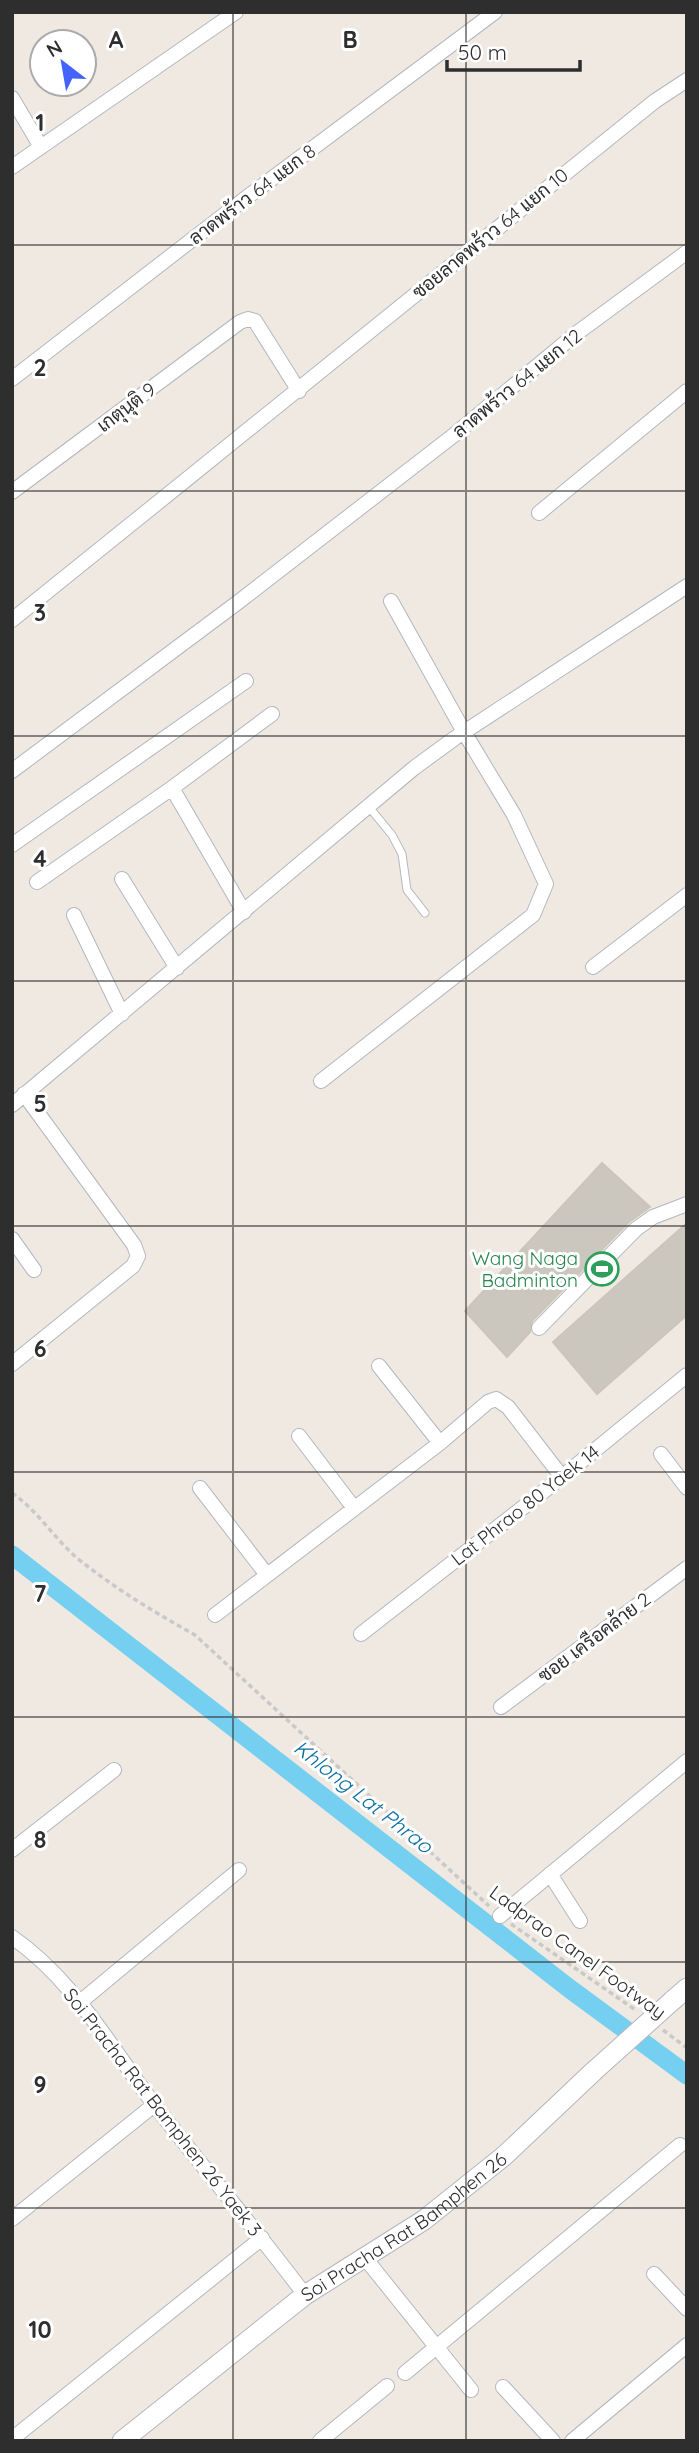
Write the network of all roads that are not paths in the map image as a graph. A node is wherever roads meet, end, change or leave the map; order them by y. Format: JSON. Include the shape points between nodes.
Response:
{"nodes":[{"id":1,"x":236,"y":12,"type":"edge"},
{"id":2,"x":495,"y":12,"type":"edge"},
{"id":3,"x":687,"y":80,"type":"edge"},
{"id":4,"x":12,"y":98,"type":"edge"},
{"id":5,"x":41,"y":147,"type":"junction"},
{"id":6,"x":12,"y":167,"type":"edge"},
{"id":7,"x":687,"y":252,"type":"edge"},
{"id":8,"x":12,"y":379,"type":"edge"},
{"id":9,"x":299,"y":391,"type":"junction"},
{"id":10,"x":687,"y":391,"type":"edge"},
{"id":11,"x":12,"y":492,"type":"edge"},
{"id":12,"x":539,"y":513,"type":"dead end"},
{"id":13,"x":687,"y":586,"type":"edge"},
{"id":14,"x":391,"y":601,"type":"dead end"},
{"id":15,"x":12,"y":620,"type":"edge"},
{"id":16,"x":246,"y":681,"type":"dead end"},
{"id":17,"x":272,"y":714,"type":"dead end"},
{"id":18,"x":464,"y":732,"type":"junction"},
{"id":19,"x":12,"y":771,"type":"edge"},
{"id":20,"x":172,"y":788,"type":"junction"},
{"id":21,"x":369,"y":807,"type":"junction"},
{"id":22,"x":12,"y":845,"type":"edge"},
{"id":23,"x":122,"y":879,"type":"dead end"},
{"id":24,"x":37,"y":882,"type":"dead end"},
{"id":25,"x":687,"y":895,"type":"edge"},
{"id":26,"x":244,"y":912,"type":"junction"},
{"id":27,"x":425,"y":913,"type":"dead end"},
{"id":28,"x":74,"y":915,"type":"dead end"},
{"id":29,"x":593,"y":967,"type":"dead end"},
{"id":30,"x":177,"y":968,"type":"junction"},
{"id":31,"x":122,"y":1014,"type":"junction"},
{"id":32,"x":321,"y":1080,"type":"dead end"},
{"id":33,"x":24,"y":1094,"type":"junction"},
{"id":34,"x":12,"y":1105,"type":"edge"},
{"id":35,"x":687,"y":1204,"type":"edge"},
{"id":36,"x":12,"y":1239,"type":"edge"},
{"id":37,"x":34,"y":1270,"type":"dead end"},
{"id":38,"x":539,"y":1328,"type":"dead end"},
{"id":39,"x":12,"y":1364,"type":"edge"},
{"id":40,"x":379,"y":1366,"type":"dead end"},
{"id":41,"x":687,"y":1375,"type":"edge"},
{"id":42,"x":299,"y":1436,"type":"dead end"},
{"id":43,"x":440,"y":1443,"type":"junction"},
{"id":44,"x":661,"y":1454,"type":"dead end"},
{"id":45,"x":562,"y":1477,"type":"junction"},
{"id":46,"x":200,"y":1488,"type":"dead end"},
{"id":47,"x":687,"y":1488,"type":"edge"},
{"id":48,"x":354,"y":1508,"type":"junction"},
{"id":49,"x":687,"y":1568,"type":"edge"},
{"id":50,"x":267,"y":1575,"type":"junction"},
{"id":51,"x":215,"y":1615,"type":"dead end"},
{"id":52,"x":361,"y":1634,"type":"dead end"},
{"id":53,"x":501,"y":1707,"type":"dead end"},
{"id":54,"x":687,"y":1761,"type":"edge"},
{"id":55,"x":114,"y":1770,"type":"dead end"},
{"id":56,"x":12,"y":1850,"type":"edge"},
{"id":57,"x":239,"y":1870,"type":"dead end"},
{"id":58,"x":550,"y":1874,"type":"junction"},
{"id":59,"x":500,"y":1916,"type":"road end"},
{"id":60,"x":580,"y":1921,"type":"dead end"},
{"id":61,"x":12,"y":1937,"type":"edge"},
{"id":62,"x":679,"y":1995,"type":"edge"},
{"id":63,"x":79,"y":2003,"type":"junction"},
{"id":64,"x":154,"y":2105,"type":"junction"},
{"id":65,"x":680,"y":2145,"type":"dead end"},
{"id":66,"x":12,"y":2218,"type":"edge"},
{"id":67,"x":262,"y":2238,"type":"junction"},
{"id":68,"x":365,"y":2258,"type":"junction"},
{"id":69,"x":654,"y":2274,"type":"dead end"},
{"id":70,"x":305,"y":2295,"type":"junction"},
{"id":71,"x":687,"y":2309,"type":"edge"},
{"id":72,"x":687,"y":2345,"type":"edge"},
{"id":73,"x":436,"y":2346,"type":"junction"},
{"id":74,"x":405,"y":2373,"type":"dead end"},
{"id":75,"x":387,"y":2386,"type":"dead end"},
{"id":76,"x":503,"y":2387,"type":"dead end"},
{"id":77,"x":471,"y":2390,"type":"dead end"},
{"id":78,"x":12,"y":2439,"type":"edge"},
{"id":79,"x":122,"y":2441,"type":"edge"},
{"id":80,"x":320,"y":2441,"type":"edge"},
{"id":81,"x":553,"y":2441,"type":"edge"},
{"id":82,"x":572,"y":2441,"type":"edge"}],
"edges":[{"from":1,"to":5,"type":"street"},
{"from":2,"to":8,"type":"street","name":"ลาดพร้าว 64 แยก 8"},
{"from":3,"to":9,"type":"street","name":"ซอยลาดพร้าว 64 แยก 10","via":[[422,287]]},
{"from":4,"to":5,"type":"street"},
{"from":5,"to":6,"type":"street"},
{"from":7,"to":19,"type":"street","name":"ลาดพร้าว 64 แยก 12"},
{"from":9,"to":11,"type":"street","name":"เกตุนุติ 9","via":[[255,321],[248,319]]},
{"from":9,"to":15,"type":"street","name":"ซอยลาดพร้าว 64 แยก 10"},
{"from":10,"to":12,"type":"street"},
{"from":13,"to":18,"type":"street"},
{"from":14,"to":18,"type":"street"},
{"from":16,"to":22,"type":"street"},
{"from":17,"to":20,"type":"street"},
{"from":18,"to":21,"type":"street"},
{"from":18,"to":32,"type":"street","via":[[514,815],[546,884],[541,901],[533,915]]},
{"from":20,"to":24,"type":"street"},
{"from":20,"to":26,"type":"street"},
{"from":21,"to":26,"type":"street"},
{"from":21,"to":27,"type":"lane","via":[[402,854],[407,890]]},
{"from":23,"to":30,"type":"street"},
{"from":25,"to":29,"type":"street"},
{"from":26,"to":30,"type":"street"},
{"from":28,"to":31,"type":"street"},
{"from":30,"to":31,"type":"street"},
{"from":31,"to":33,"type":"street"},
{"from":33,"to":34,"type":"street"},
{"from":33,"to":39,"type":"street","via":[[138,1256],[132,1266]]},
{"from":35,"to":38,"type":"street","via":[[636,1229]]},
{"from":36,"to":37,"type":"street"},
{"from":40,"to":43,"type":"street"},
{"from":41,"to":45,"type":"street","name":"Lat Phrao 80 Yaek 14"},
{"from":42,"to":48,"type":"street"},
{"from":43,"to":45,"type":"street","via":[[496,1399],[508,1407]]},
{"from":43,"to":48,"type":"street"},
{"from":44,"to":47,"type":"street"},
{"from":45,"to":52,"type":"street","name":"Lat Phrao 80 Yaek 14"},
{"from":46,"to":50,"type":"street"},
{"from":48,"to":50,"type":"street"},
{"from":49,"to":53,"type":"street","name":"ซอย เครือคล้าย 2"},
{"from":50,"to":51,"type":"street"},
{"from":54,"to":58,"type":"street"},
{"from":55,"to":56,"type":"street"},
{"from":57,"to":63,"type":"street"},
{"from":58,"to":59,"type":"street"},
{"from":58,"to":60,"type":"street"},
{"from":61,"to":63,"type":"street","name":"Soi Pracha Rat Bamphen 26 Yaek 3","via":[[35,1952]]},
{"from":62,"to":68,"type":"street","name":"Soi Pracha Rat Bamphen 26","bridge":true,"via":[[504,2156],[424,2220]]},
{"from":63,"to":64,"type":"street","name":"Soi Pracha Rat Bamphen 26 Yaek 3"},
{"from":64,"to":66,"type":"street"},
{"from":64,"to":67,"type":"street","name":"Soi Pracha Rat Bamphen 26 Yaek 3"},
{"from":65,"to":73,"type":"street"},
{"from":67,"to":70,"type":"street","name":"Soi Pracha Rat Bamphen 26 Yaek 3"},
{"from":67,"to":78,"type":"street"},
{"from":68,"to":70,"type":"street","name":"Soi Pracha Rat Bamphen 26"},
{"from":68,"to":73,"type":"street"},
{"from":69,"to":71,"type":"street"},
{"from":70,"to":79,"type":"street","name":"Soi Pracha Rat Bamphen 26"},
{"from":72,"to":82,"type":"street"},
{"from":73,"to":74,"type":"street"},
{"from":73,"to":77,"type":"street"},
{"from":75,"to":80,"type":"street"},
{"from":76,"to":81,"type":"street"}]}
